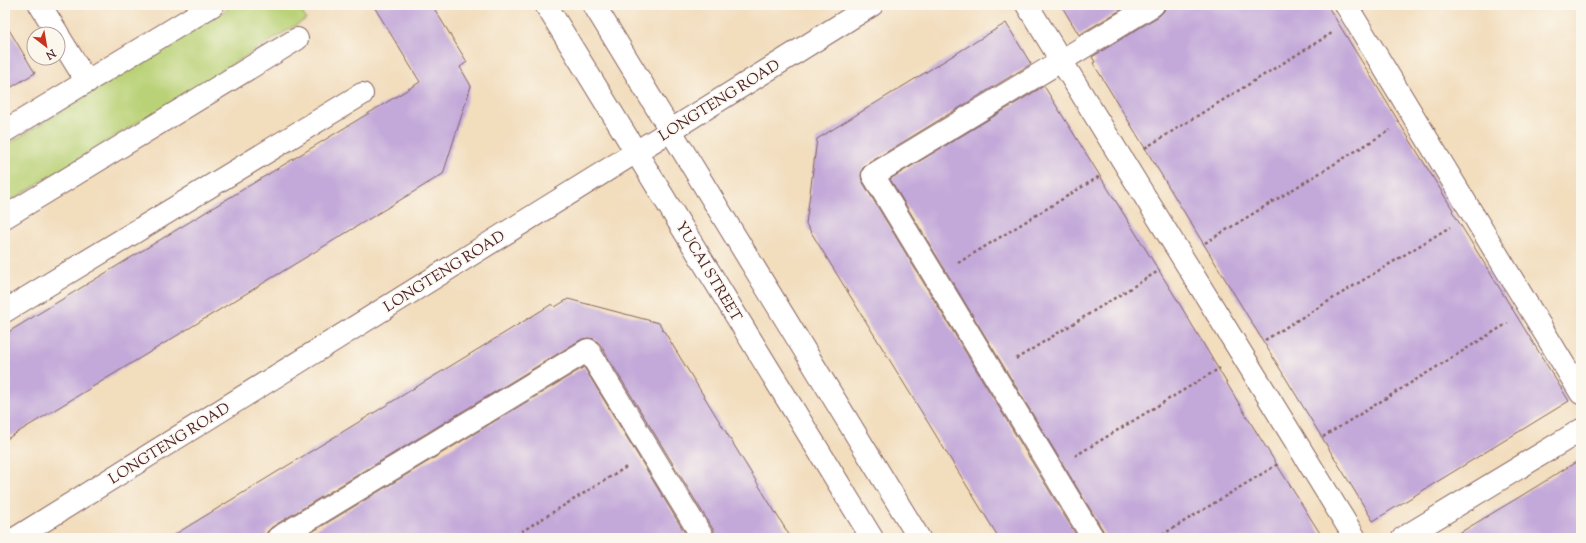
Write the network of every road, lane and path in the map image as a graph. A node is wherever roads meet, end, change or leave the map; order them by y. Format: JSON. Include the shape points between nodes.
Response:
{"nodes":[{"id":1,"x":40,"y":5,"type":"edge"},
{"id":2,"x":213,"y":5,"type":"edge"},
{"id":3,"x":546,"y":5,"type":"edge"},
{"id":4,"x":594,"y":5,"type":"edge"},
{"id":5,"x":872,"y":5,"type":"edge"},
{"id":6,"x":1027,"y":5,"type":"edge"},
{"id":7,"x":1153,"y":5,"type":"edge"},
{"id":8,"x":1346,"y":5,"type":"edge"},
{"id":9,"x":53,"y":26,"type":"edge"},
{"id":10,"x":297,"y":39,"type":"dead end"},
{"id":11,"x":66,"y":48,"type":"edge"},
{"id":12,"x":1061,"y":61,"type":"junction"},
{"id":13,"x":86,"y":82,"type":"junction"},
{"id":14,"x":362,"y":94,"type":"dead end"},
{"id":15,"x":5,"y":131,"type":"edge"},
{"id":16,"x":670,"y":131,"type":"junction"},
{"id":17,"x":636,"y":152,"type":"junction"},
{"id":18,"x":5,"y":217,"type":"edge"},
{"id":19,"x":1531,"y":310,"type":"junction"},
{"id":20,"x":5,"y":311,"type":"edge"},
{"id":21,"x":1581,"y":393,"type":"edge"},
{"id":22,"x":1581,"y":430,"type":"edge"},
{"id":23,"x":1301,"y":450,"type":"junction"},
{"id":24,"x":651,"y":453,"type":"junction"},
{"id":25,"x":16,"y":538,"type":"edge"},
{"id":26,"x":278,"y":538,"type":"edge"},
{"id":27,"x":511,"y":538,"type":"edge"},
{"id":28,"x":703,"y":538,"type":"edge"},
{"id":29,"x":872,"y":538,"type":"edge"},
{"id":30,"x":920,"y":538,"type":"edge"},
{"id":31,"x":1093,"y":538,"type":"edge"},
{"id":32,"x":1157,"y":538,"type":"edge"},
{"id":33,"x":1355,"y":538,"type":"edge"},
{"id":34,"x":1403,"y":538,"type":"edge"}],
"edges":[{"from":1,"to":9,"type":"street"},
{"from":2,"to":13,"type":"street"},
{"from":3,"to":17,"type":"street","name":"YUCAI STREET"},
{"from":4,"to":16,"type":"street"},
{"from":5,"to":16,"type":"street","name":"LONGTENG ROAD"},
{"from":6,"to":12,"type":"street"},
{"from":7,"to":12,"type":"street"},
{"from":8,"to":19,"type":"street"},
{"from":10,"to":18,"type":"street"},
{"from":11,"to":13,"type":"street"},
{"from":12,"to":23,"type":"street"},
{"from":12,"to":31,"type":"street","via":[[873,175]]},
{"from":13,"to":15,"type":"street"},
{"from":14,"to":20,"type":"street"},
{"from":16,"to":17,"type":"street","name":"LONGTENG ROAD"},
{"from":16,"to":30,"type":"street"},
{"from":17,"to":25,"type":"street","name":"LONGTENG ROAD"},
{"from":17,"to":29,"type":"street","name":"YUCAI STREET"},
{"from":19,"to":21,"type":"street"},
{"from":19,"to":23,"type":"path"},
{"from":22,"to":34,"type":"street"},
{"from":23,"to":32,"type":"path"},
{"from":23,"to":33,"type":"street"},
{"from":24,"to":26,"type":"street","via":[[588,350]]},
{"from":24,"to":27,"type":"path"},
{"from":24,"to":28,"type":"street"}]}
